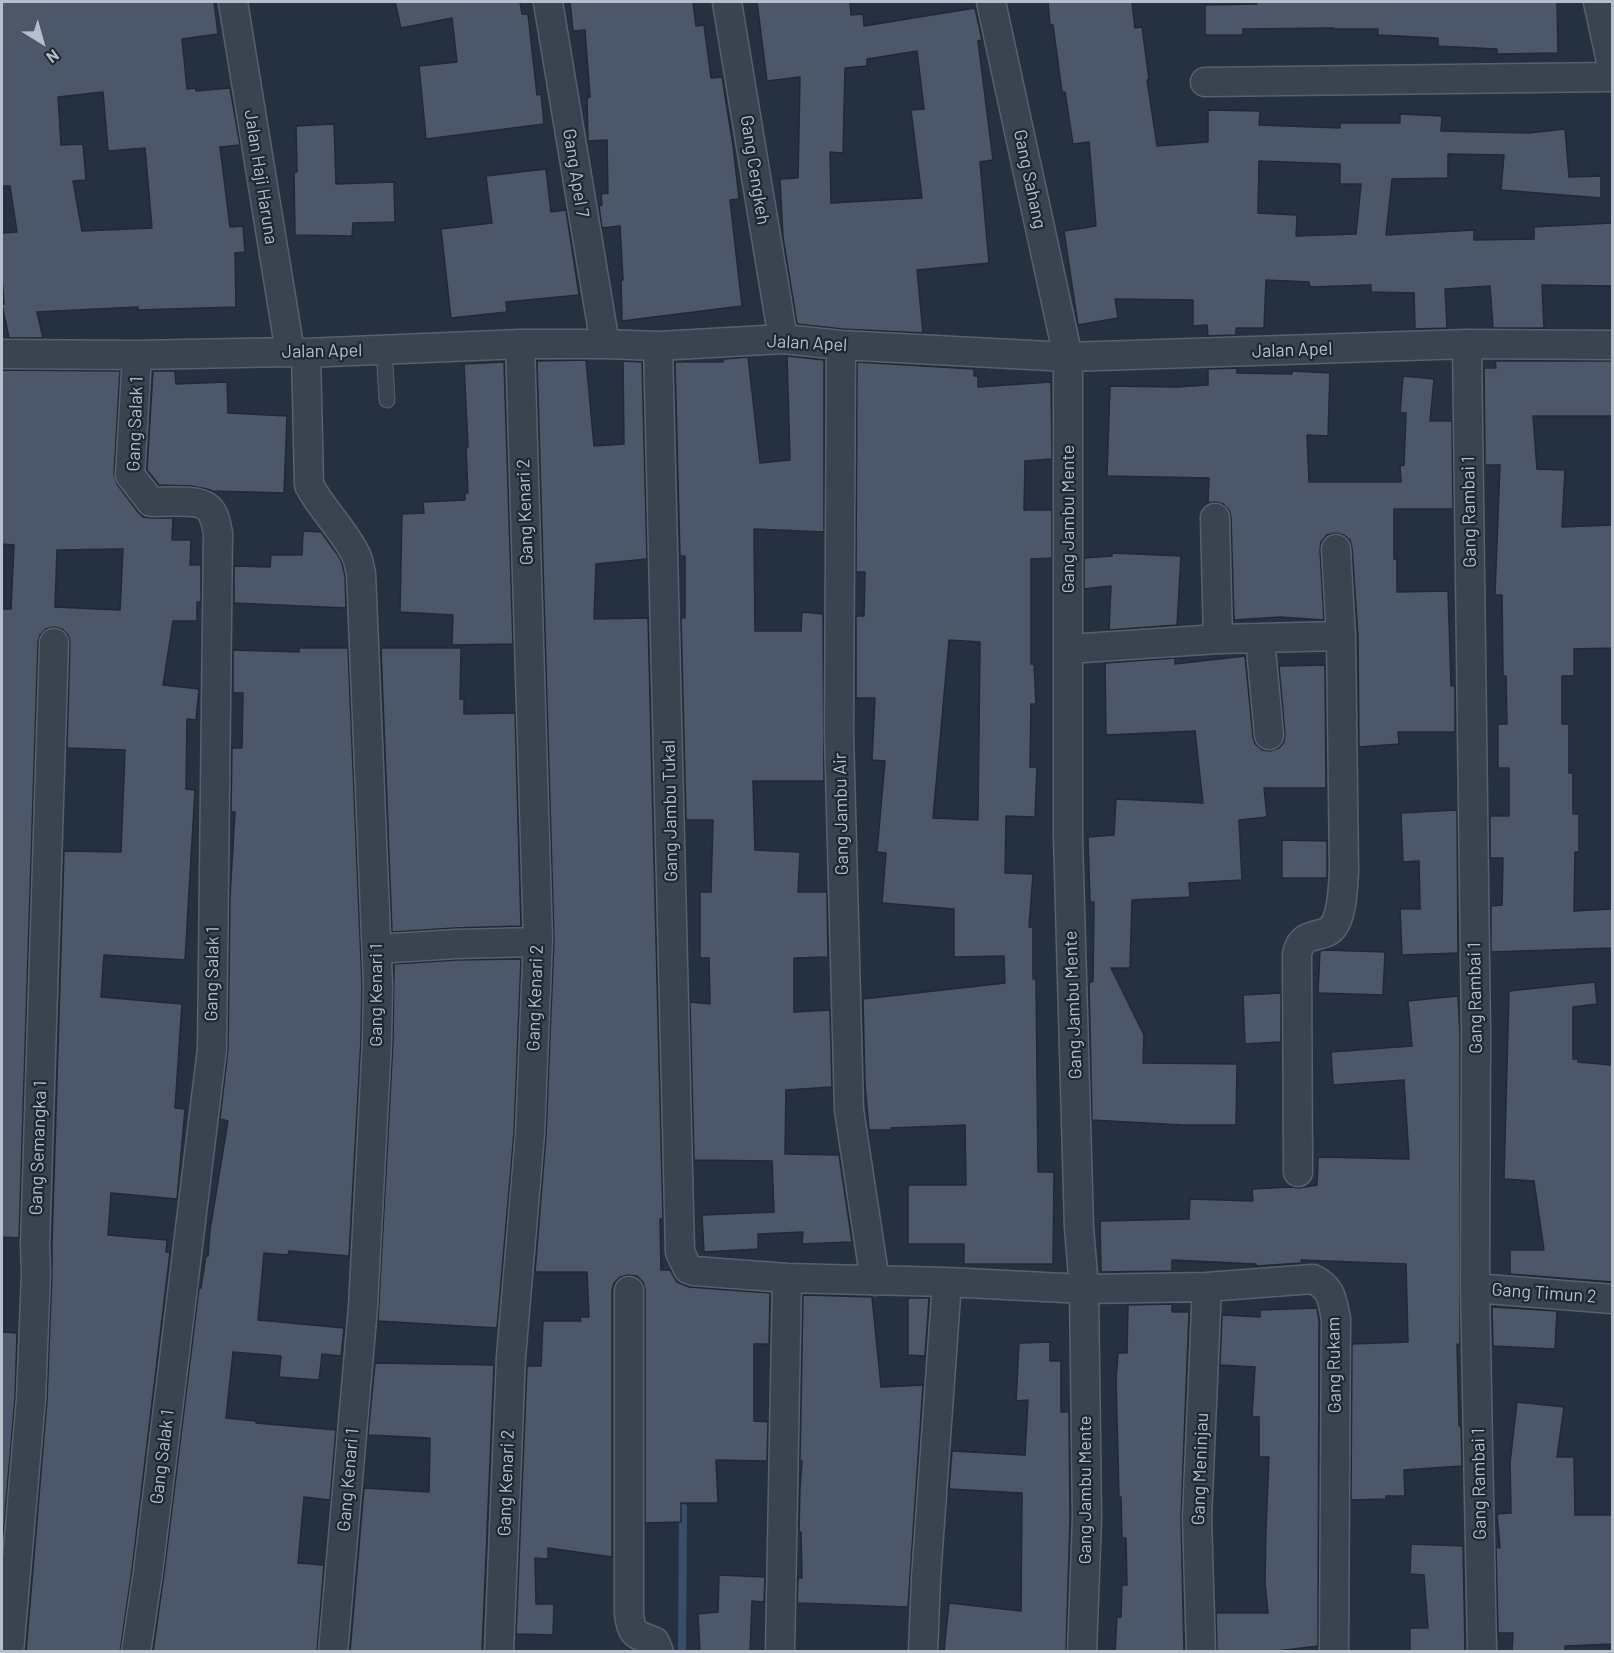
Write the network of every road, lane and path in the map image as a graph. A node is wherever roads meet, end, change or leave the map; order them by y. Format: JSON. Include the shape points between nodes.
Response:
{"nodes":[{"id":1,"x":233,"y":2,"type":"edge"},
{"id":2,"x":548,"y":2,"type":"edge"},
{"id":3,"x":727,"y":2,"type":"edge"},
{"id":4,"x":991,"y":2,"type":"edge"},
{"id":5,"x":1598,"y":2,"type":"edge"},
{"id":6,"x":1612,"y":66,"type":"edge"},
{"id":7,"x":1612,"y":77,"type":"edge"},
{"id":8,"x":1205,"y":82,"type":"dead end"},
{"id":9,"x":783,"y":339,"type":"junction"},
{"id":10,"x":520,"y":344,"type":"junction"},
{"id":11,"x":605,"y":344,"type":"junction"},
{"id":12,"x":1467,"y":344,"type":"junction"},
{"id":13,"x":841,"y":345,"type":"junction"},
{"id":14,"x":1612,"y":345,"type":"edge"},
{"id":15,"x":658,"y":346,"type":"junction"},
{"id":16,"x":384,"y":349,"type":"junction"},
{"id":17,"x":2,"y":350,"type":"edge"},
{"id":18,"x":298,"y":352,"type":"junction"},
{"id":19,"x":137,"y":355,"type":"junction"},
{"id":20,"x":1068,"y":357,"type":"junction"},
{"id":21,"x":387,"y":400,"type":"dead end"},
{"id":22,"x":1215,"y":518,"type":"dead end"},
{"id":23,"x":1336,"y":549,"type":"dead end"},
{"id":24,"x":1341,"y":636,"type":"junction"},
{"id":25,"x":1260,"y":638,"type":"junction"},
{"id":26,"x":1218,"y":639,"type":"junction"},
{"id":27,"x":54,"y":643,"type":"dead end"},
{"id":28,"x":1068,"y":649,"type":"junction"},
{"id":29,"x":1269,"y":735,"type":"dead end"},
{"id":30,"x":537,"y":942,"type":"junction"},
{"id":31,"x":376,"y":950,"type":"junction"},
{"id":32,"x":1298,"y":1172,"type":"dead end"},
{"id":33,"x":693,"y":1271,"type":"joint"},
{"id":34,"x":788,"y":1278,"type":"junction"},
{"id":35,"x":875,"y":1281,"type":"junction"},
{"id":36,"x":947,"y":1282,"type":"junction"},
{"id":37,"x":1207,"y":1287,"type":"junction"},
{"id":38,"x":1475,"y":1288,"type":"junction"},
{"id":39,"x":1084,"y":1289,"type":"junction"},
{"id":40,"x":630,"y":1291,"type":"dead end"},
{"id":41,"x":1612,"y":1299,"type":"edge"},
{"id":42,"x":9,"y":1652,"type":"edge"},
{"id":43,"x":136,"y":1652,"type":"edge"},
{"id":44,"x":333,"y":1652,"type":"edge"},
{"id":45,"x":499,"y":1652,"type":"edge"},
{"id":46,"x":659,"y":1652,"type":"edge"},
{"id":47,"x":780,"y":1652,"type":"edge"},
{"id":48,"x":923,"y":1652,"type":"edge"},
{"id":49,"x":1082,"y":1652,"type":"edge"},
{"id":50,"x":1201,"y":1652,"type":"edge"},
{"id":51,"x":1334,"y":1652,"type":"edge"},
{"id":52,"x":1482,"y":1652,"type":"edge"}],
"edges":[{"from":1,"to":18,"type":"street","name":"Jalan Haji Haruna"},
{"from":2,"to":11,"type":"street","name":"Gang Apel 7"},
{"from":3,"to":9,"type":"street","name":"Gang Cengkeh"},
{"from":4,"to":20,"type":"street","name":"Gang Sahang"},
{"from":5,"to":6,"type":"street"},
{"from":7,"to":8,"type":"street"},
{"from":9,"to":13,"type":"street","name":"Jalan Apel"},
{"from":9,"to":15,"type":"street","name":"Jalan Apel"},
{"from":10,"to":11,"type":"street","name":"Jalan Apel"},
{"from":10,"to":16,"type":"street","name":"Jalan Apel"},
{"from":10,"to":30,"type":"street","name":"Gang Kenari 2"},
{"from":11,"to":15,"type":"street","name":"Jalan Apel"},
{"from":12,"to":14,"type":"street","name":"Jalan Apel"},
{"from":12,"to":20,"type":"street","name":"Jalan Apel"},
{"from":12,"to":38,"type":"street","name":"Gang Rambai 1","via":[[1476,1034]]},
{"from":13,"to":20,"type":"street","name":"Jalan Apel"},
{"from":13,"to":35,"type":"street","name":"Gang Jambu Air","via":[[839,734],[849,1110]]},
{"from":15,"to":33,"type":"street","name":"Gang Jambu Tukal","via":[[680,1252]]},
{"from":16,"to":18,"type":"street","name":"Jalan Apel"},
{"from":16,"to":21,"type":"lane"},
{"from":17,"to":19,"type":"street","name":"Jalan Apel"},
{"from":18,"to":19,"type":"street","name":"Jalan Apel"},
{"from":18,"to":31,"type":"street","name":"Gang Kenari 1","via":[[309,485],[349,543],[361,573]]},
{"from":19,"to":43,"type":"street","name":"Gang Salak 1","via":[[130,475],[151,502],[207,506],[218,533],[212,1049]]},
{"from":20,"to":28,"type":"street","name":"Gang Jambu Mente"},
{"from":22,"to":26,"type":"street"},
{"from":23,"to":24,"type":"street"},
{"from":24,"to":25,"type":"street"},
{"from":24,"to":32,"type":"street","via":[[1343,888],[1339,916],[1333,927],[1305,939],[1298,947]]},
{"from":25,"to":26,"type":"street"},
{"from":25,"to":29,"type":"street"},
{"from":26,"to":28,"type":"street"},
{"from":27,"to":42,"type":"street","name":"Gang Semangka 1","via":[[31,1399]]},
{"from":28,"to":39,"type":"street","name":"Gang Jambu Mente","via":[[1068,837]]},
{"from":30,"to":31,"type":"street"},
{"from":30,"to":45,"type":"street","name":"Gang Kenari 2","via":[[530,1134],[511,1357]]},
{"from":31,"to":44,"type":"street","name":"Gang Kenari 1","via":[[377,1041],[363,1307]]},
{"from":33,"to":34,"type":"street","name":"Gang Rukam"},
{"from":34,"to":35,"type":"street","name":"Gang Rukam"},
{"from":34,"to":47,"type":"street"},
{"from":35,"to":36,"type":"street","name":"Gang Rukam"},
{"from":36,"to":39,"type":"street","name":"Gang Rukam"},
{"from":36,"to":48,"type":"street"},
{"from":37,"to":39,"type":"street","name":"Gang Rukam"},
{"from":37,"to":50,"type":"street","name":"Gang Meninjau","via":[[1197,1518]]},
{"from":37,"to":51,"type":"street","name":"Gang Rukam","via":[[1313,1280],[1328,1290],[1336,1318]]},
{"from":38,"to":41,"type":"street","name":"Gang Timun 2"},
{"from":38,"to":52,"type":"street","name":"Gang Rambai 1"},
{"from":39,"to":49,"type":"street","name":"Gang Jambu Mente","via":[[1087,1518]]},
{"from":40,"to":46,"type":"street","via":[[628,1614],[634,1634],[655,1642]]}]}
